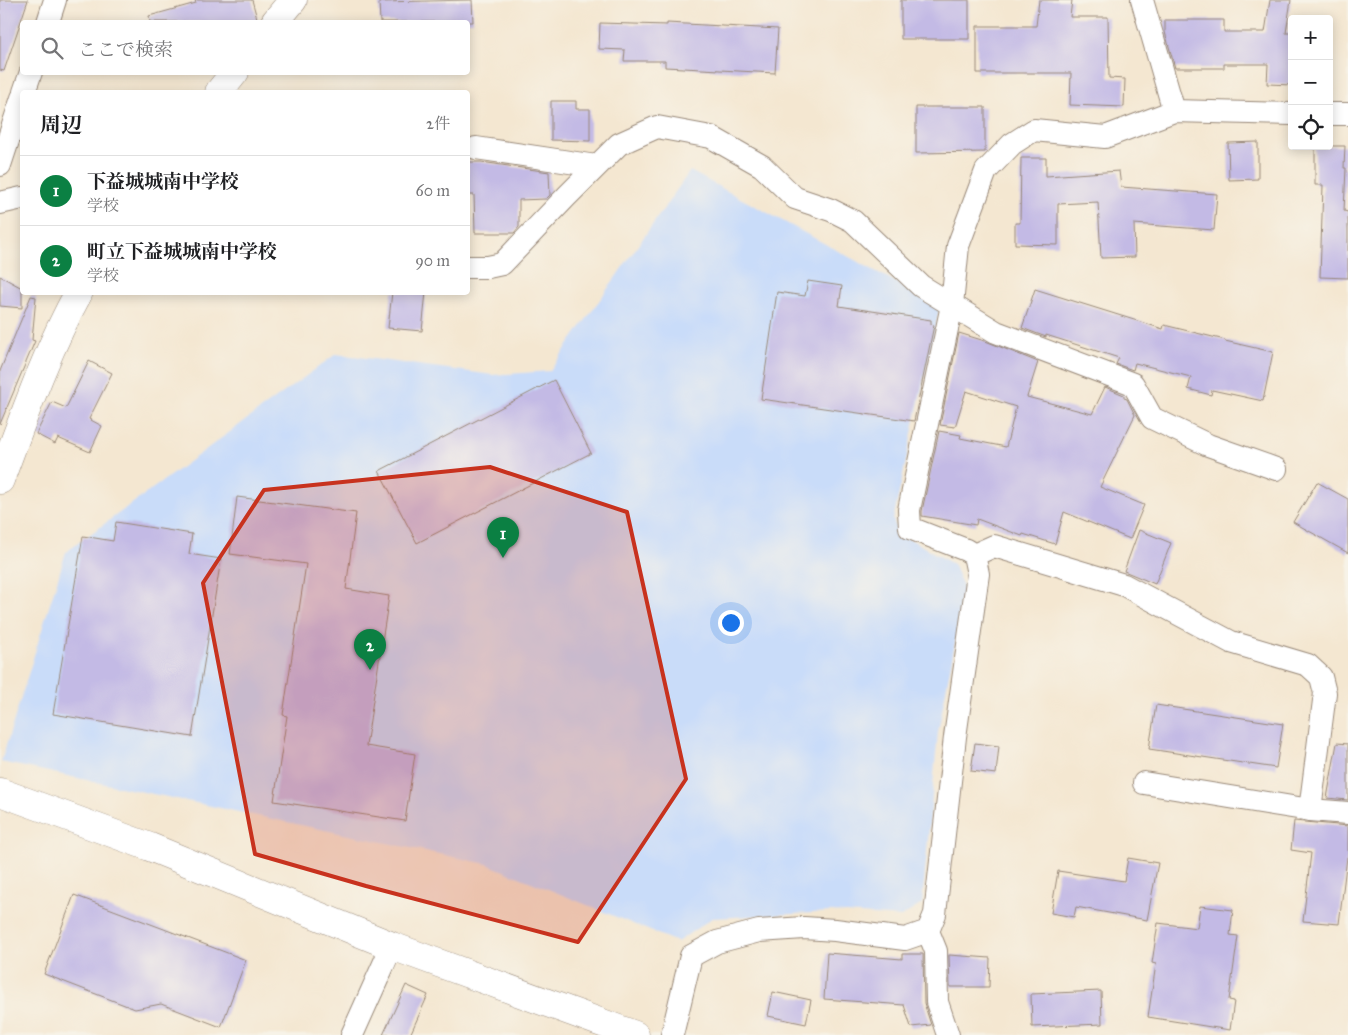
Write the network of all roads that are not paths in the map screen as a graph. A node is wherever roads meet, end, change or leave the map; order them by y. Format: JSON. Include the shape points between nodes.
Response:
{"nodes":[{"id":1,"x":55,"y":0,"type":"edge"},
{"id":2,"x":294,"y":0,"type":"edge"},
{"id":3,"x":1142,"y":0,"type":"edge"},
{"id":4,"x":49,"y":20,"type":"edge"},
{"id":5,"x":277,"y":20,"type":"edge"},
{"id":6,"x":30,"y":75,"type":"edge"},
{"id":7,"x":233,"y":75,"type":"edge"},
{"id":8,"x":25,"y":90,"type":"edge"},
{"id":9,"x":221,"y":90,"type":"edge"},
{"id":10,"x":20,"y":102,"type":"edge"},
{"id":11,"x":1174,"y":111,"type":"junction"},
{"id":12,"x":1288,"y":114,"type":"edge"},
{"id":13,"x":1333,"y":114,"type":"edge"},
{"id":14,"x":1348,"y":114,"type":"edge"},
{"id":15,"x":5,"y":133,"type":"edge"},
{"id":16,"x":476,"y":148,"type":"dead end"},
{"id":17,"x":0,"y":165,"type":"edge"},
{"id":18,"x":596,"y":166,"type":"junction"},
{"id":19,"x":20,"y":198,"type":"edge"},
{"id":20,"x":0,"y":203,"type":"edge"},
{"id":21,"x":470,"y":267,"type":"edge"},
{"id":22,"x":77,"y":295,"type":"edge"},
{"id":23,"x":952,"y":305,"type":"junction"},
{"id":24,"x":1276,"y":469,"type":"dead end"},
{"id":25,"x":0,"y":480,"type":"edge"},
{"id":26,"x":974,"y":555,"type":"junction"},
{"id":27,"x":1144,"y":782,"type":"dead end"},
{"id":28,"x":0,"y":792,"type":"edge"},
{"id":29,"x":1310,"y":810,"type":"junction"},
{"id":30,"x":1348,"y":813,"type":"edge"},
{"id":31,"x":928,"y":932,"type":"junction"},
{"id":32,"x":392,"y":946,"type":"junction"},
{"id":33,"x":352,"y":1035,"type":"edge"},
{"id":34,"x":635,"y":1035,"type":"edge"},
{"id":35,"x":672,"y":1035,"type":"edge"},
{"id":36,"x":948,"y":1035,"type":"edge"}],
"edges":[{"from":1,"to":4,"type":"street"},
{"from":2,"to":5,"type":"street"},
{"from":3,"to":11,"type":"street"},
{"from":6,"to":8,"type":"street"},
{"from":7,"to":9,"type":"street"},
{"from":10,"to":15,"type":"street"},
{"from":11,"to":12,"type":"street"},
{"from":11,"to":23,"type":"street","via":[[1105,136],[1034,130],[1012,144],[986,171],[958,246]]},
{"from":13,"to":14,"type":"street"},
{"from":15,"to":17,"type":"street"},
{"from":16,"to":18,"type":"street"},
{"from":18,"to":21,"type":"street","via":[[502,264]]},
{"from":18,"to":23,"type":"street","via":[[619,144],[657,127],[711,137],[762,166],[795,198],[853,221],[921,286]]},
{"from":19,"to":20,"type":"street"},
{"from":22,"to":25,"type":"street","via":[[42,370]]},
{"from":23,"to":24,"type":"street","via":[[996,332],[1134,384],[1152,418],[1208,445]]},
{"from":23,"to":26,"type":"street","via":[[909,510],[910,528]]},
{"from":26,"to":29,"type":"street","via":[[994,546],[1124,585],[1231,642],[1308,665],[1321,678],[1325,693]]},
{"from":26,"to":31,"type":"street","via":[[978,574],[935,914]]},
{"from":27,"to":29,"type":"street"},
{"from":28,"to":32,"type":"street","via":[[150,847]]},
{"from":29,"to":30,"type":"street"},
{"from":31,"to":35,"type":"street","via":[[905,939],[804,928],[759,931],[717,942],[691,956]]},
{"from":31,"to":36,"type":"street","via":[[936,951],[937,1002]]},
{"from":32,"to":33,"type":"street"},
{"from":32,"to":34,"type":"street"}]}
